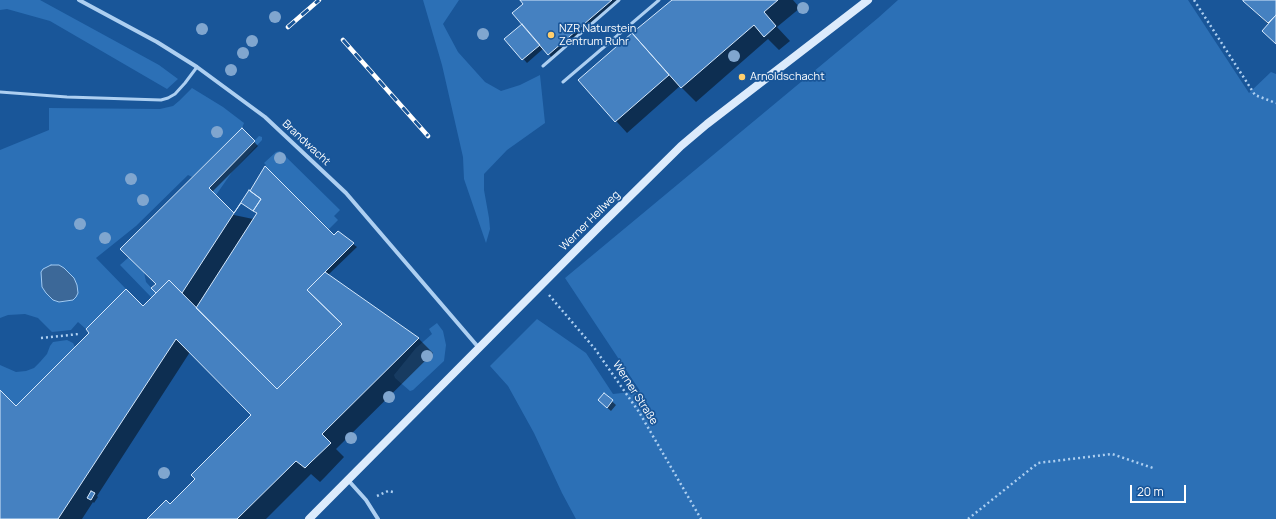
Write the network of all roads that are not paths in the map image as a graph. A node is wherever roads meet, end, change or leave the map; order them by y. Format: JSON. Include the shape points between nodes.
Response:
{"nodes":[{"id":1,"x":79,"y":0,"type":"edge"},
{"id":2,"x":619,"y":0,"type":"edge"},
{"id":3,"x":660,"y":0,"type":"edge"},
{"id":4,"x":868,"y":0,"type":"edge"},
{"id":5,"x":543,"y":66,"type":"dead end"},
{"id":6,"x":197,"y":67,"type":"junction"},
{"id":7,"x":563,"y":82,"type":"dead end"},
{"id":8,"x":0,"y":92,"type":"edge"},
{"id":9,"x":479,"y":348,"type":"junction"},
{"id":10,"x":348,"y":480,"type":"junction"},
{"id":11,"x":309,"y":519,"type":"edge"},
{"id":12,"x":378,"y":519,"type":"edge"}],
"edges":[{"from":1,"to":6,"type":"street","name":"Brandwacht"},
{"from":2,"to":5,"type":"lane"},
{"from":3,"to":7,"type":"lane"},
{"from":4,"to":9,"type":"main road","name":"Werner Hellweg","via":[[681,146]]},
{"from":6,"to":8,"type":"lane","via":[[174,94],[161,100]]},
{"from":6,"to":9,"type":"street","name":"Brandwacht","via":[[265,117],[346,193]]},
{"from":9,"to":10,"type":"main road","name":"Werner Hellweg"},
{"from":10,"to":11,"type":"main road","name":"Werner Hellweg"},
{"from":10,"to":12,"type":"street","via":[[366,500]]}]}
